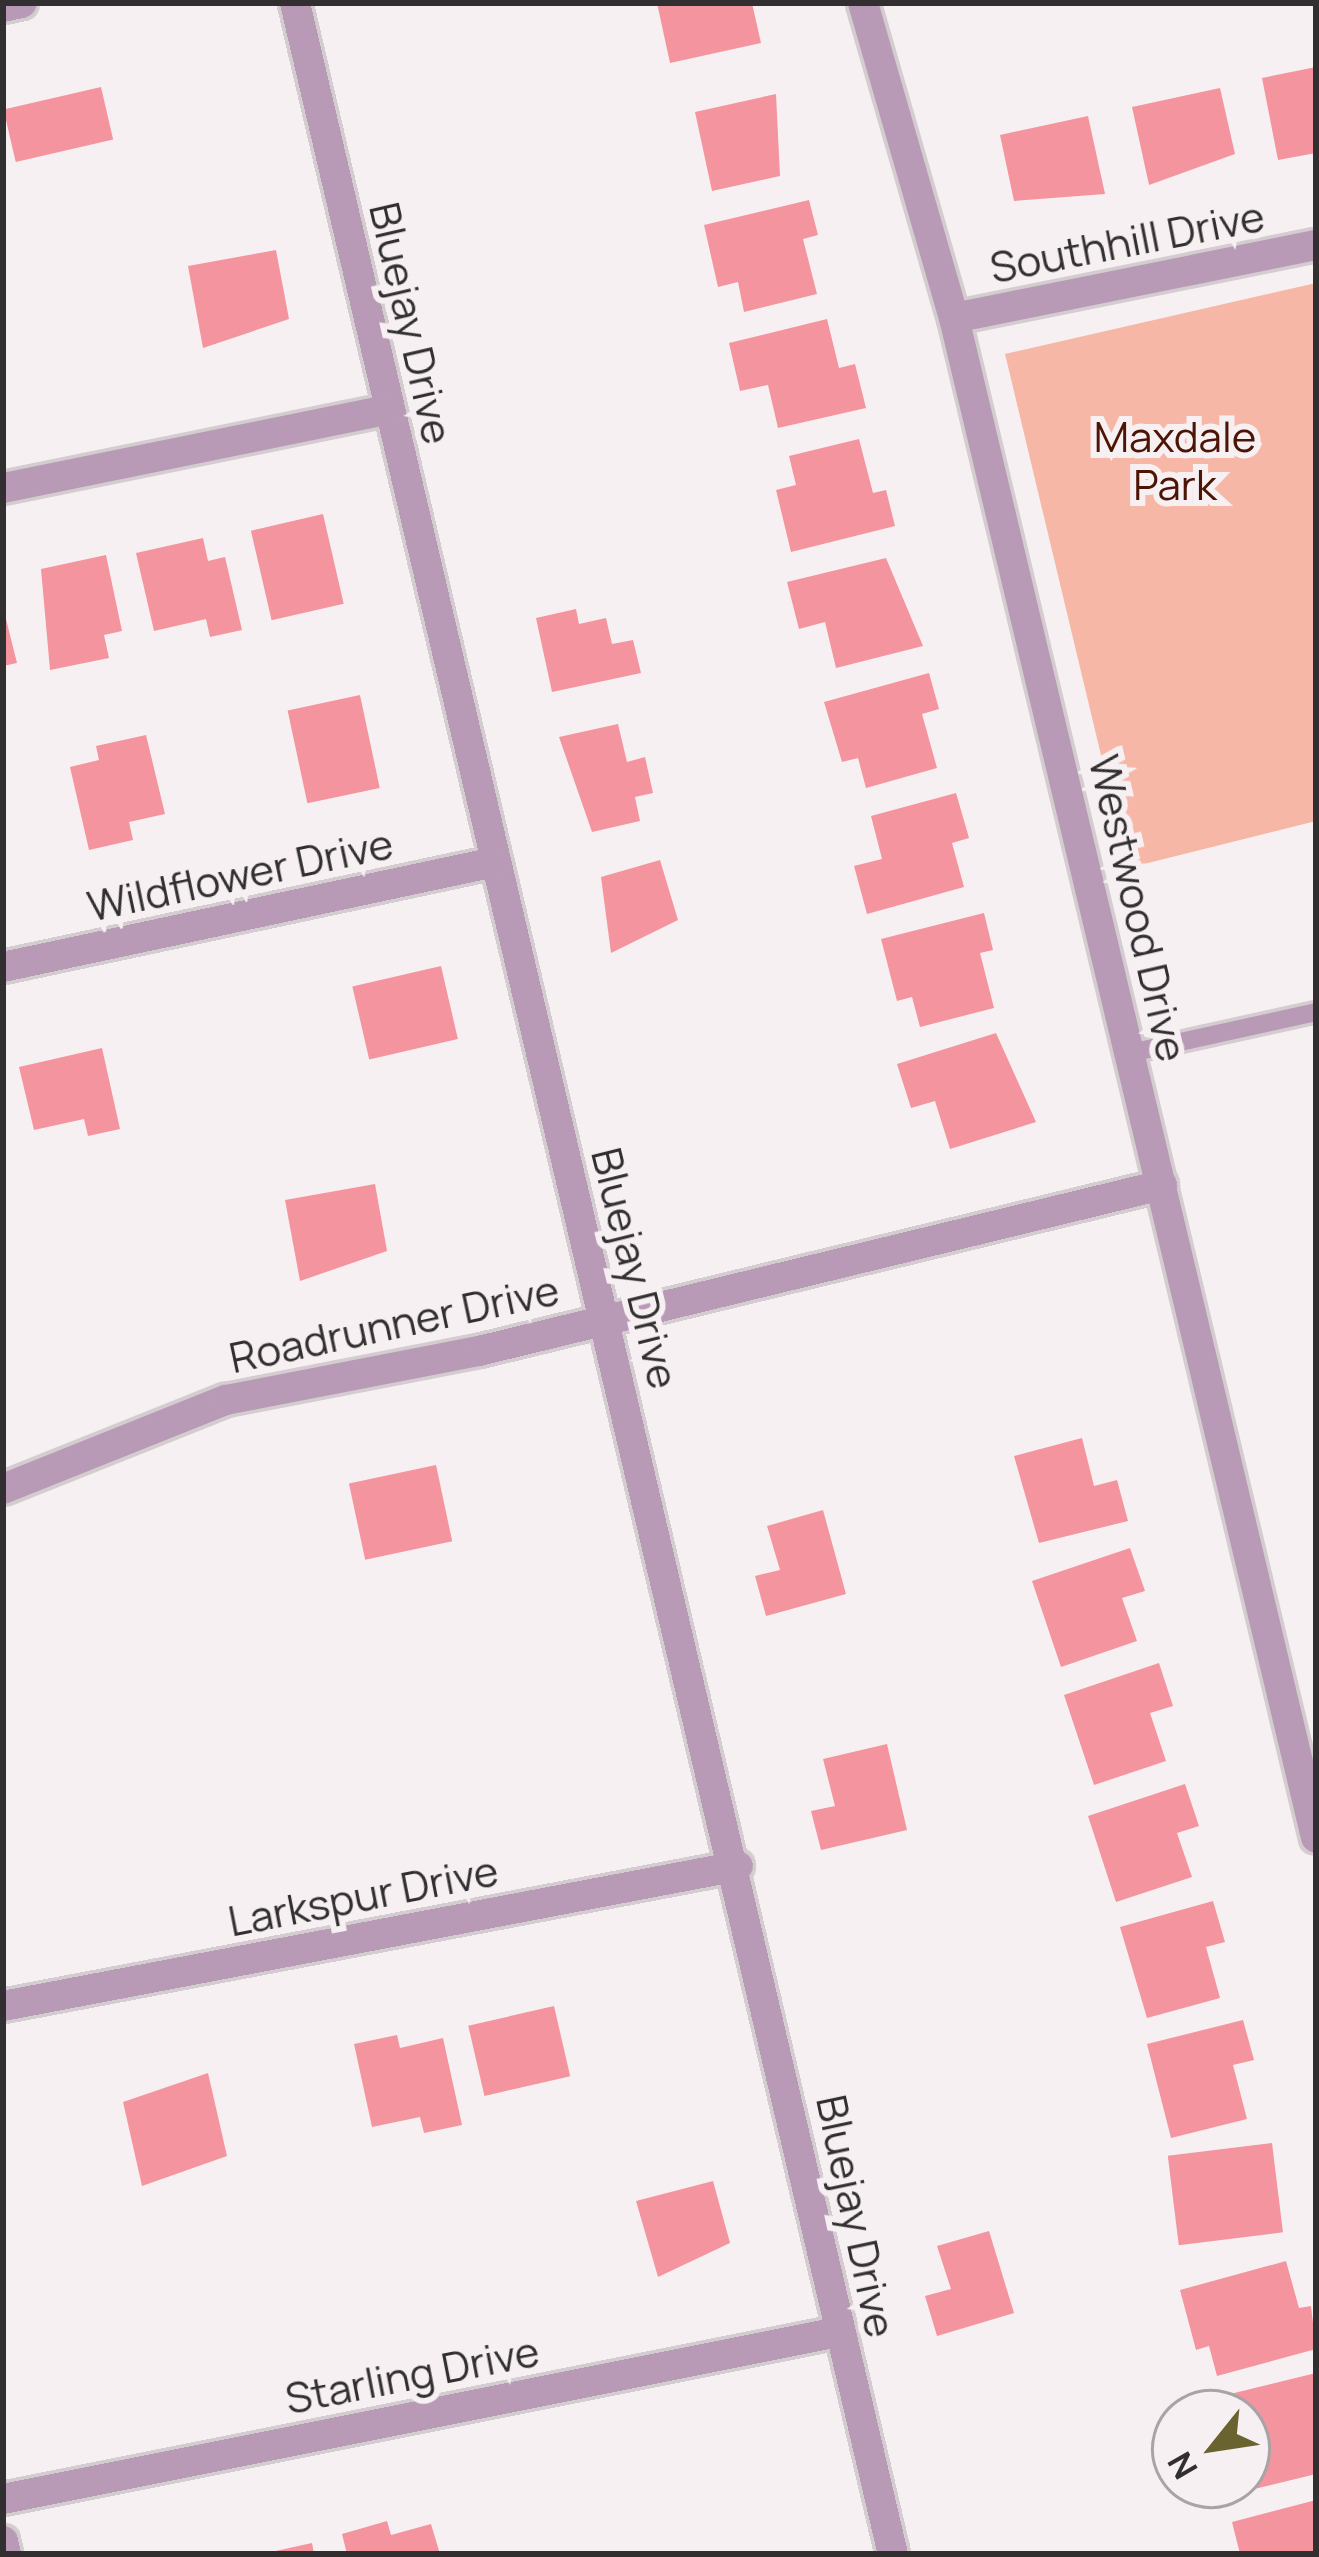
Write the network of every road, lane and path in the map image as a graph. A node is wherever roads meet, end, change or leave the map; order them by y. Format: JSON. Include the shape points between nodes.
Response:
{"nodes":[{"id":1,"x":22,"y":3,"type":"edge"},
{"id":2,"x":295,"y":3,"type":"edge"},
{"id":3,"x":863,"y":3,"type":"edge"},
{"id":4,"x":3,"y":7,"type":"edge"},
{"id":5,"x":1316,"y":245,"type":"edge"},
{"id":6,"x":954,"y":318,"type":"junction"},
{"id":7,"x":388,"y":410,"type":"junction"},
{"id":8,"x":3,"y":488,"type":"edge"},
{"id":9,"x":495,"y":862,"type":"junction"},
{"id":10,"x":3,"y":967,"type":"edge"},
{"id":11,"x":1316,"y":1012,"type":"edge"},
{"id":12,"x":1130,"y":1053,"type":"junction"},
{"id":13,"x":1162,"y":1185,"type":"junction"},
{"id":14,"x":605,"y":1321,"type":"junction"},
{"id":15,"x":3,"y":1489,"type":"edge"},
{"id":16,"x":1316,"y":1837,"type":"edge"},
{"id":17,"x":738,"y":1866,"type":"junction"},
{"id":18,"x":3,"y":2006,"type":"edge"},
{"id":19,"x":838,"y":2332,"type":"junction"},
{"id":20,"x":3,"y":2499,"type":"edge"},
{"id":21,"x":3,"y":2541,"type":"edge"},
{"id":22,"x":6,"y":2554,"type":"edge"},
{"id":23,"x":892,"y":2554,"type":"edge"}],
"edges":[{"from":1,"to":4,"type":"street"},
{"from":2,"to":7,"type":"street","name":"Bluejay Drive"},
{"from":3,"to":6,"type":"street","name":"Westwood Drive"},
{"from":5,"to":6,"type":"street","name":"Southhill Drive"},
{"from":6,"to":12,"type":"street","name":"Westwood Drive"},
{"from":7,"to":8,"type":"street"},
{"from":7,"to":9,"type":"street","name":"Bluejay Drive"},
{"from":9,"to":10,"type":"street","name":"Wildflower Drive"},
{"from":9,"to":14,"type":"street","name":"Bluejay Drive"},
{"from":11,"to":12,"type":"lane"},
{"from":12,"to":13,"type":"street","name":"Westwood Drive"},
{"from":13,"to":14,"type":"street","name":"Roadrunner Drive"},
{"from":13,"to":16,"type":"street","name":"Westwood Drive"},
{"from":14,"to":15,"type":"street","name":"Roadrunner Drive","via":[[226,1400]]},
{"from":14,"to":17,"type":"street","name":"Bluejay Drive"},
{"from":17,"to":18,"type":"street","name":"Larkspur Drive"},
{"from":17,"to":19,"type":"street","name":"Bluejay Drive"},
{"from":19,"to":20,"type":"street","name":"Starling Drive"},
{"from":19,"to":23,"type":"street","name":"Bluejay Drive"},
{"from":21,"to":22,"type":"street"}]}
